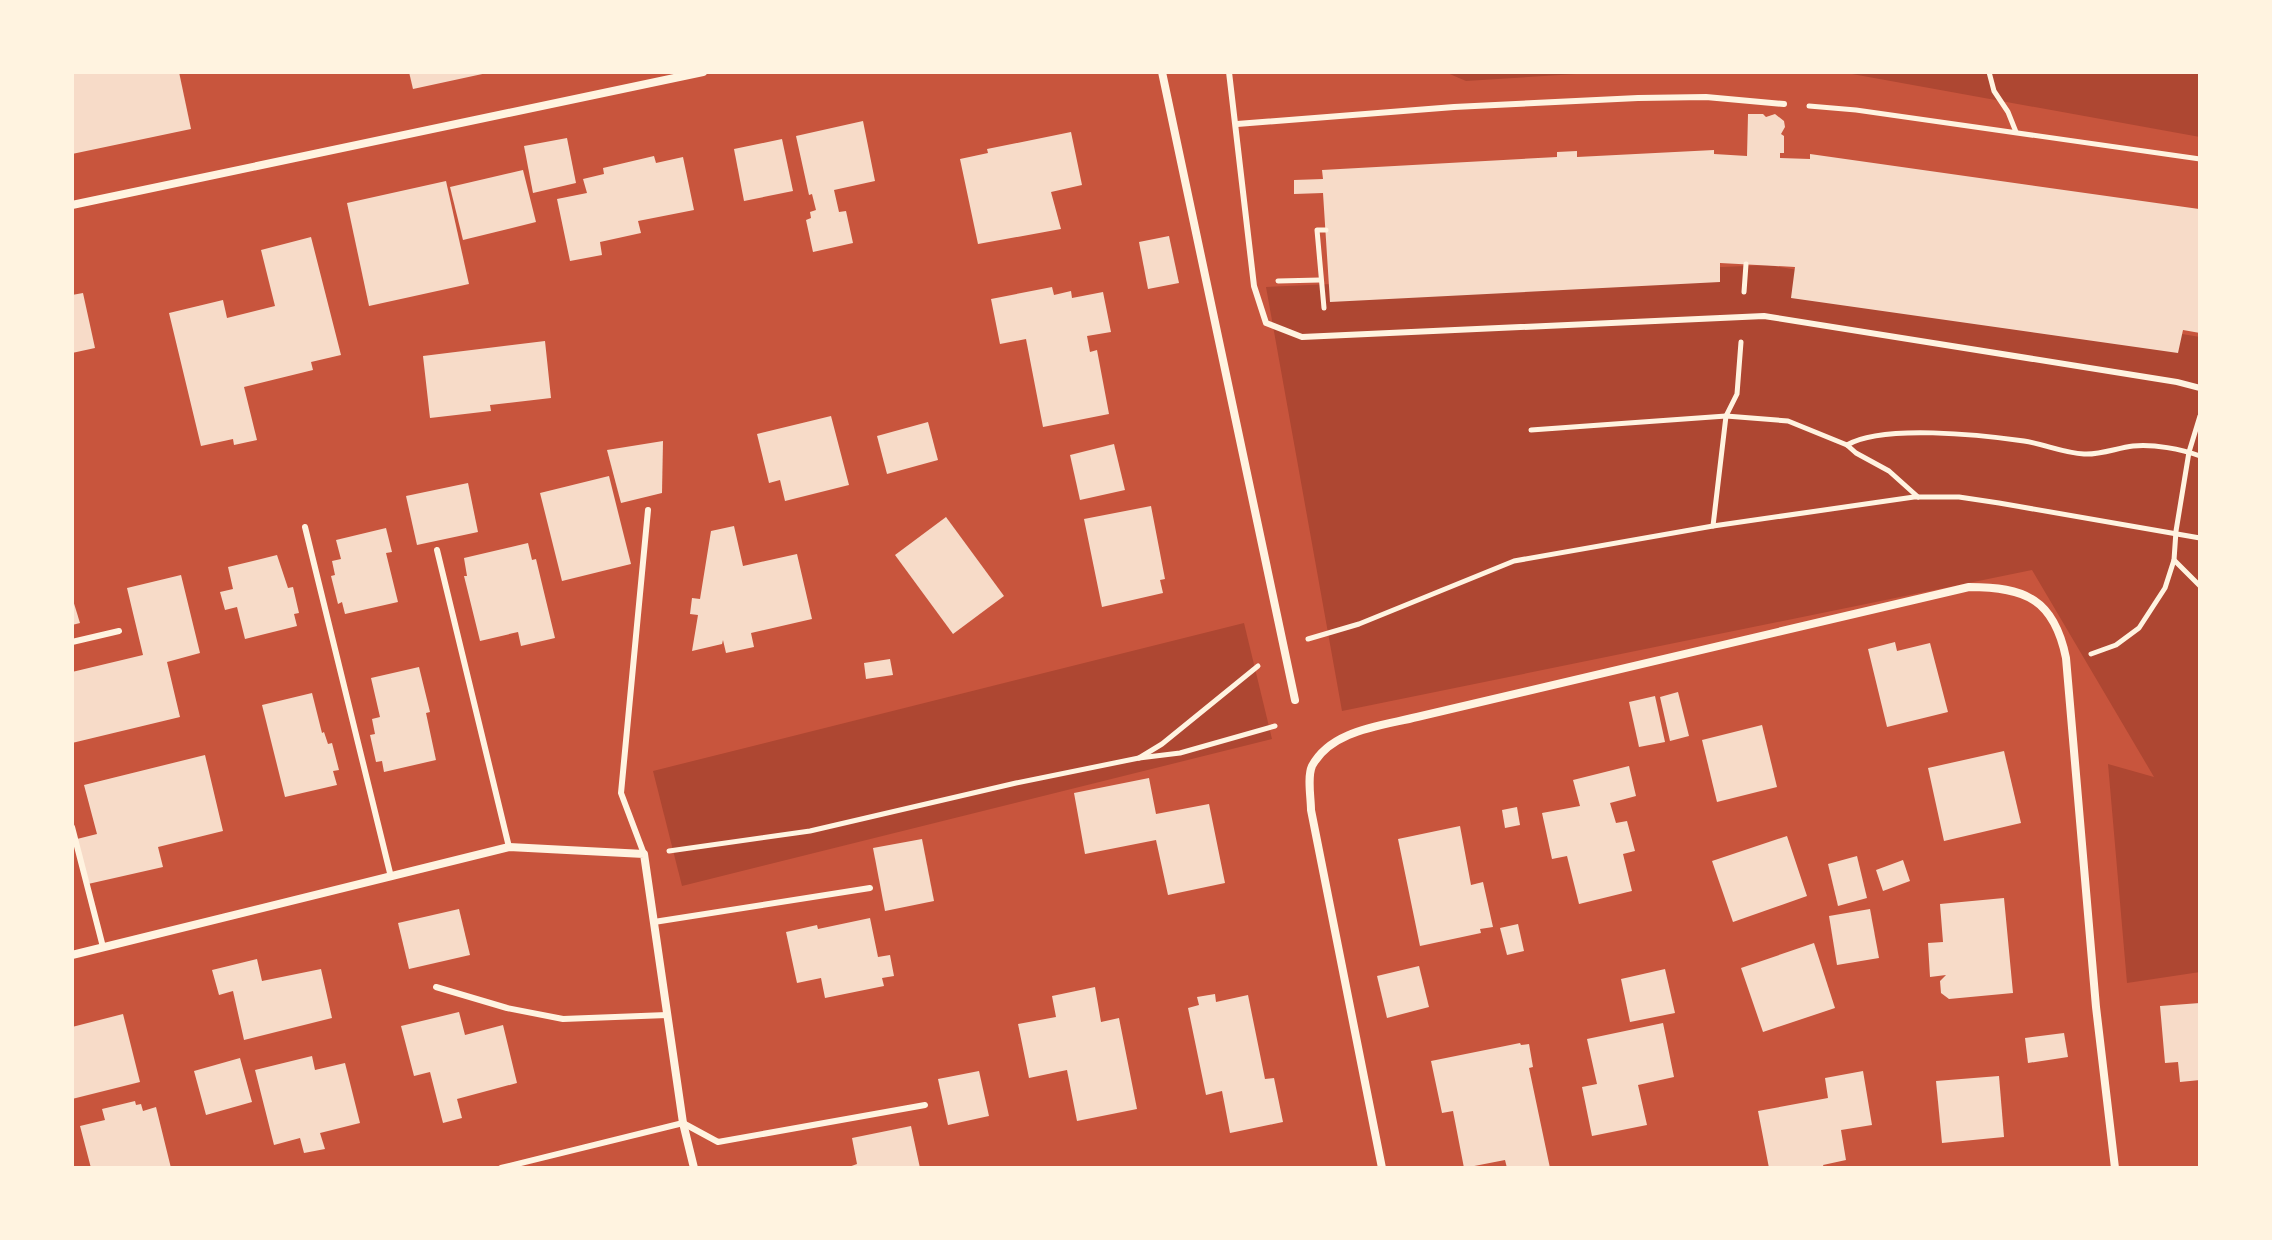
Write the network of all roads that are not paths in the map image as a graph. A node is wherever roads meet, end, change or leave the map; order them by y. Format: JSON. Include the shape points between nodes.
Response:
{"nodes":[{"id":1,"x":703,"y":72,"type":"edge"},
{"id":2,"x":1162,"y":72,"type":"edge"},
{"id":3,"x":1229,"y":72,"type":"edge"},
{"id":4,"x":1784,"y":104,"type":"road end"},
{"id":5,"x":1237,"y":124,"type":"junction"},
{"id":6,"x":72,"y":205,"type":"edge"},
{"id":7,"x":2200,"y":388,"type":"edge"},
{"id":8,"x":648,"y":510,"type":"dead end"},
{"id":9,"x":305,"y":527,"type":"dead end"},
{"id":10,"x":437,"y":550,"type":"dead end"},
{"id":11,"x":119,"y":631,"type":"dead end"},
{"id":12,"x":72,"y":642,"type":"edge"},
{"id":13,"x":1295,"y":700,"type":"dead end"},
{"id":14,"x":72,"y":827,"type":"edge"},
{"id":15,"x":509,"y":847,"type":"junction"},
{"id":16,"x":644,"y":854,"type":"junction"},
{"id":17,"x":391,"y":878,"type":"junction"},
{"id":18,"x":870,"y":888,"type":"dead end"},
{"id":19,"x":654,"y":922,"type":"junction"},
{"id":20,"x":103,"y":947,"type":"junction"},
{"id":21,"x":72,"y":955,"type":"edge"},
{"id":22,"x":436,"y":987,"type":"dead end"},
{"id":23,"x":667,"y":1015,"type":"junction"},
{"id":24,"x":925,"y":1105,"type":"dead end"},
{"id":25,"x":683,"y":1123,"type":"junction"},
{"id":26,"x":501,"y":1168,"type":"edge"},
{"id":27,"x":694,"y":1168,"type":"edge"},
{"id":28,"x":1382,"y":1168,"type":"edge"},
{"id":29,"x":2115,"y":1168,"type":"edge"}],
"edges":[{"from":1,"to":6,"type":"street"},
{"from":2,"to":13,"type":"street"},
{"from":3,"to":5,"type":"lane"},
{"from":4,"to":5,"type":"lane","via":[[1638,98]]},
{"from":5,"to":7,"type":"lane","via":[[1253,282],[1266,323],[1302,337],[1764,316]]},
{"from":8,"to":16,"type":"lane","via":[[621,793]]},
{"from":9,"to":17,"type":"lane"},
{"from":10,"to":15,"type":"lane"},
{"from":11,"to":12,"type":"lane"},
{"from":14,"to":20,"type":"lane"},
{"from":15,"to":16,"type":"street"},
{"from":15,"to":17,"type":"street"},
{"from":16,"to":19,"type":"street"},
{"from":17,"to":20,"type":"street"},
{"from":18,"to":19,"type":"lane"},
{"from":19,"to":23,"type":"street"},
{"from":20,"to":21,"type":"street"},
{"from":22,"to":23,"type":"lane","via":[[563,1019]]},
{"from":23,"to":25,"type":"street"},
{"from":24,"to":25,"type":"lane","via":[[718,1142]]},
{"from":25,"to":26,"type":"lane"},
{"from":25,"to":27,"type":"street"},
{"from":28,"to":29,"type":"street","via":[[1311,810],[1311,768],[1331,743],[1448,710],[1969,587],[2014,590],[2032,598],[2061,636]]}]}
